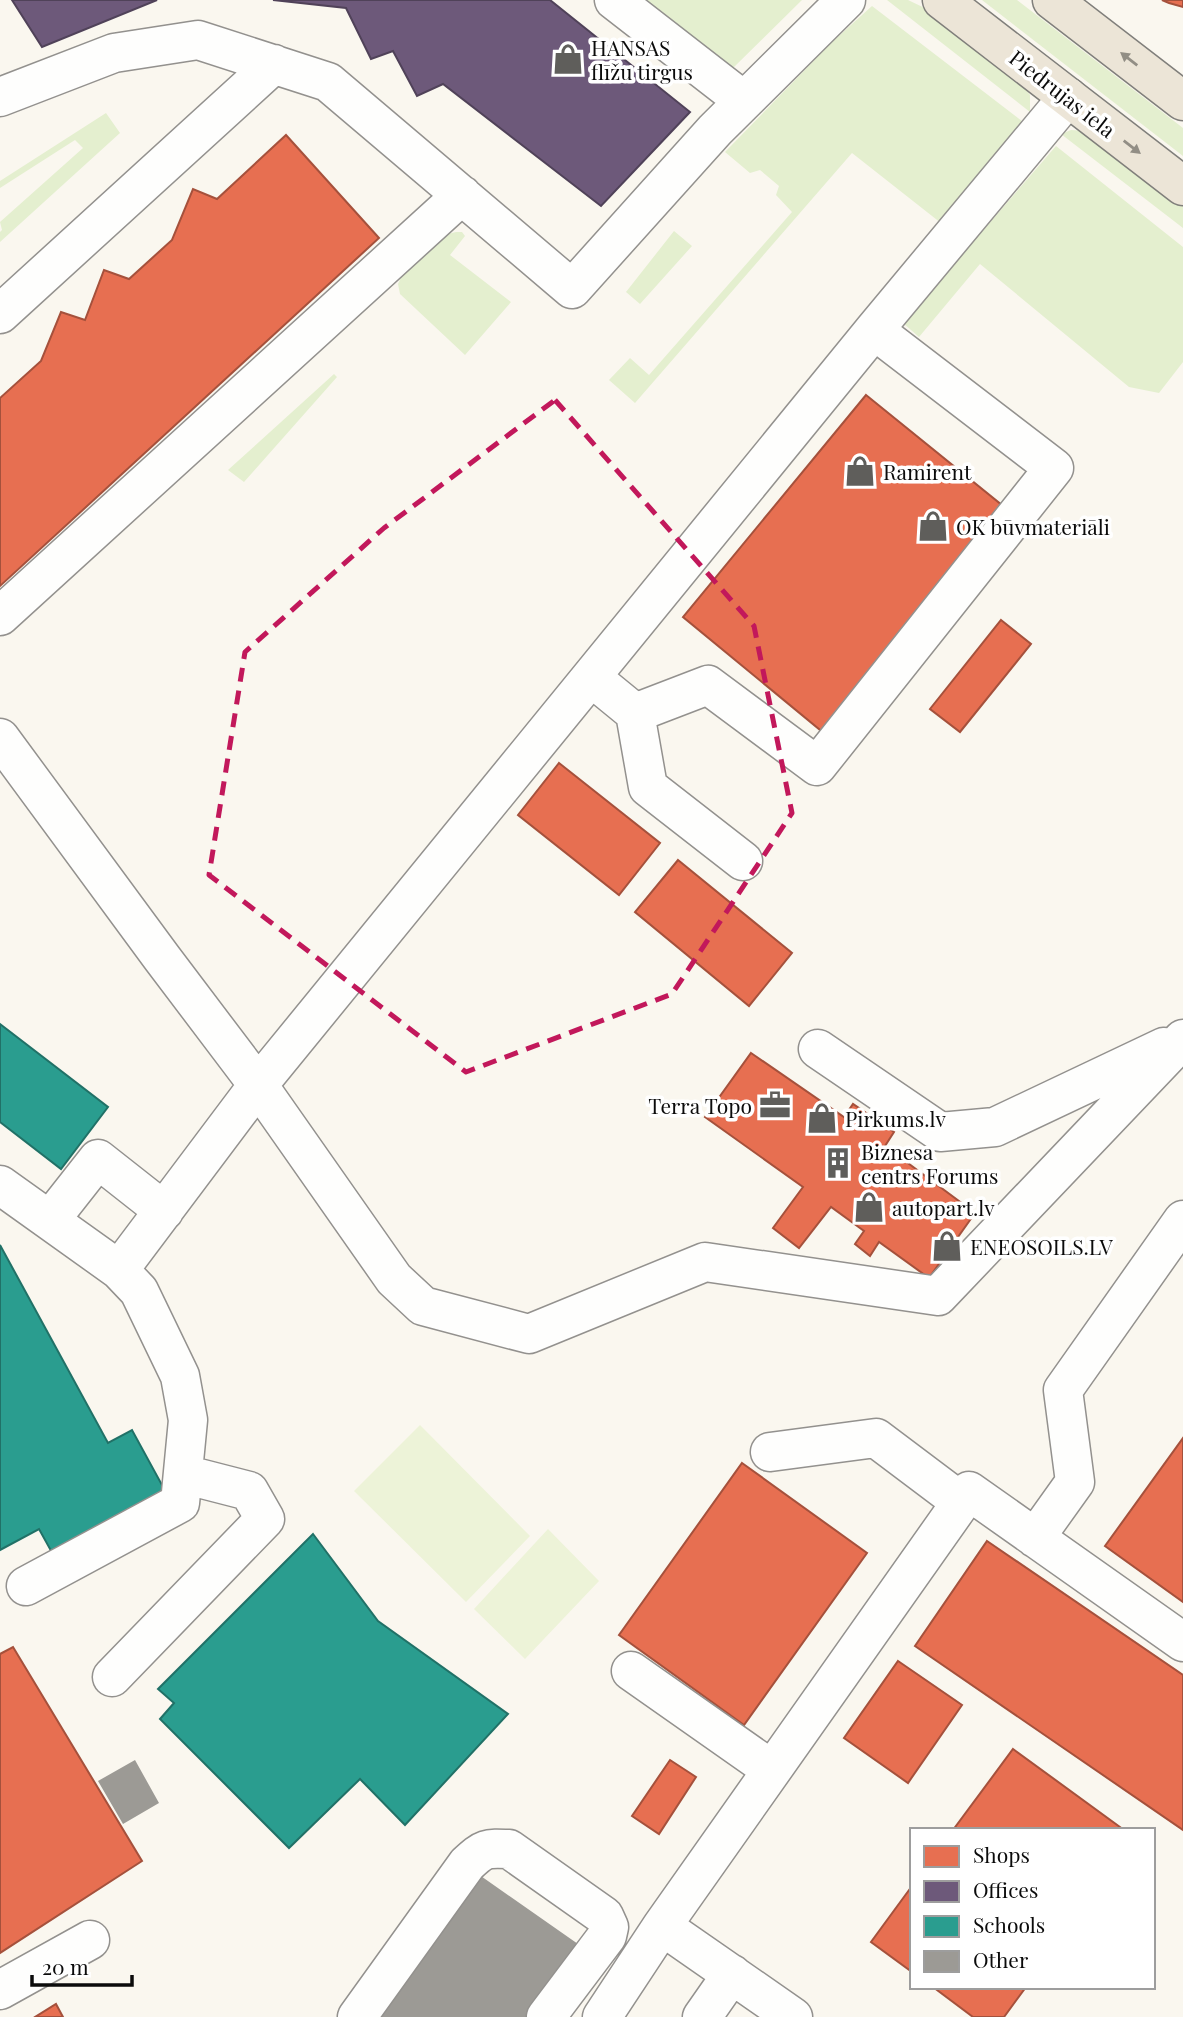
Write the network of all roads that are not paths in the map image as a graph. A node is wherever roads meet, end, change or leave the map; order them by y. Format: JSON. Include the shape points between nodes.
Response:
{"nodes":[{"id":1,"x":614,"y":0,"type":"edge"},
{"id":2,"x":846,"y":0,"type":"edge"},
{"id":3,"x":942,"y":0,"type":"edge"},
{"id":4,"x":1052,"y":0,"type":"edge"},
{"id":5,"x":274,"y":64,"type":"junction"},
{"id":6,"x":0,"y":97,"type":"edge"},
{"id":7,"x":1068,"y":97,"type":"junction"},
{"id":8,"x":744,"y":101,"type":"junction"},
{"id":9,"x":1183,"y":101,"type":"edge"},
{"id":10,"x":1183,"y":186,"type":"edge"},
{"id":11,"x":462,"y":195,"type":"junction"},
{"id":12,"x":0,"y":314,"type":"edge"},
{"id":13,"x":874,"y":330,"type":"junction"},
{"id":14,"x":0,"y":616,"type":"edge"},
{"id":15,"x":591,"y":677,"type":"junction"},
{"id":16,"x":635,"y":713,"type":"junction"},
{"id":17,"x":7,"y":761,"type":"edge"},
{"id":18,"x":743,"y":861,"type":"dead end"},
{"id":19,"x":1183,"y":1039,"type":"edge"},
{"id":20,"x":818,"y":1049,"type":"dead end"},
{"id":21,"x":258,"y":1085,"type":"junction"},
{"id":22,"x":0,"y":1185,"type":"edge"},
{"id":23,"x":164,"y":1211,"type":"junction"},
{"id":24,"x":50,"y":1220,"type":"junction"},
{"id":25,"x":1183,"y":1220,"type":"edge"},
{"id":26,"x":119,"y":1270,"type":"junction"},
{"id":27,"x":770,"y":1452,"type":"dead end"},
{"id":28,"x":183,"y":1474,"type":"junction"},
{"id":29,"x":961,"y":1503,"type":"junction"},
{"id":30,"x":1035,"y":1538,"type":"junction"},
{"id":31,"x":26,"y":1586,"type":"dead end"},
{"id":32,"x":1183,"y":1642,"type":"edge"},
{"id":33,"x":631,"y":1671,"type":"dead end"},
{"id":34,"x":112,"y":1676,"type":"dead end"},
{"id":35,"x":772,"y":1770,"type":"junction"},
{"id":36,"x":662,"y":1926,"type":"junction"},
{"id":37,"x":90,"y":1940,"type":"dead end"},
{"id":38,"x":732,"y":1974,"type":"junction"},
{"id":39,"x":0,"y":1990,"type":"edge"},
{"id":40,"x":357,"y":2017,"type":"edge"},
{"id":41,"x":546,"y":2017,"type":"edge"},
{"id":42,"x":602,"y":2017,"type":"edge"},
{"id":43,"x":702,"y":2017,"type":"edge"},
{"id":44,"x":793,"y":2017,"type":"edge"}],
"edges":[{"from":1,"to":8,"type":"lane"},
{"from":2,"to":8,"type":"lane"},
{"from":3,"to":7,"type":"main road","name":"Piedrujas iela"},
{"from":9,"to":4,"type":"main road","one_way":true},
{"from":5,"to":6,"type":"lane","via":[[198,40],[114,53]]},
{"from":5,"to":11,"type":"lane","via":[[328,82]]},
{"from":5,"to":12,"type":"lane"},
{"from":7,"to":10,"type":"main road","name":"Piedrujas iela","one_way":true},
{"from":7,"to":13,"type":"lane"},
{"from":8,"to":11,"type":"lane","via":[[572,289]]},
{"from":11,"to":14,"type":"lane"},
{"from":13,"to":15,"type":"lane"},
{"from":13,"to":16,"type":"lane","via":[[1054,468],[817,766],[708,685]]},
{"from":15,"to":16,"type":"lane"},
{"from":15,"to":21,"type":"lane"},
{"from":16,"to":18,"type":"lane","via":[[648,787]]},
{"from":17,"to":21,"type":"lane"},
{"from":19,"to":20,"type":"lane","via":[[995,1127],[940,1132]]},
{"from":19,"to":21,"type":"lane","via":[[938,1296],[705,1262],[529,1334],[422,1306],[394,1279]]},
{"from":21,"to":23,"type":"lane"},
{"from":22,"to":24,"type":"lane"},
{"from":23,"to":24,"type":"lane","via":[[98,1159]]},
{"from":23,"to":26,"type":"lane"},
{"from":24,"to":26,"type":"lane"},
{"from":25,"to":30,"type":"lane","via":[[1063,1390],[1075,1482]]},
{"from":26,"to":28,"type":"lane","via":[[139,1291],[180,1376],[188,1420]]},
{"from":27,"to":29,"type":"lane","via":[[876,1438]]},
{"from":28,"to":31,"type":"lane","via":[[180,1503]]},
{"from":28,"to":34,"type":"lane","via":[[249,1491],[265,1519]]},
{"from":29,"to":30,"type":"lane","via":[[969,1491]]},
{"from":29,"to":35,"type":"lane"},
{"from":30,"to":32,"type":"lane"},
{"from":33,"to":35,"type":"lane"},
{"from":35,"to":36,"type":"lane"},
{"from":36,"to":38,"type":"lane"},
{"from":36,"to":42,"type":"lane"},
{"from":37,"to":39,"type":"lane"},
{"from":38,"to":43,"type":"lane"},
{"from":38,"to":44,"type":"lane"},
{"from":40,"to":41,"type":"lane","via":[[467,1864],[482,1850],[509,1849],[604,1916],[610,1927]]}]}
